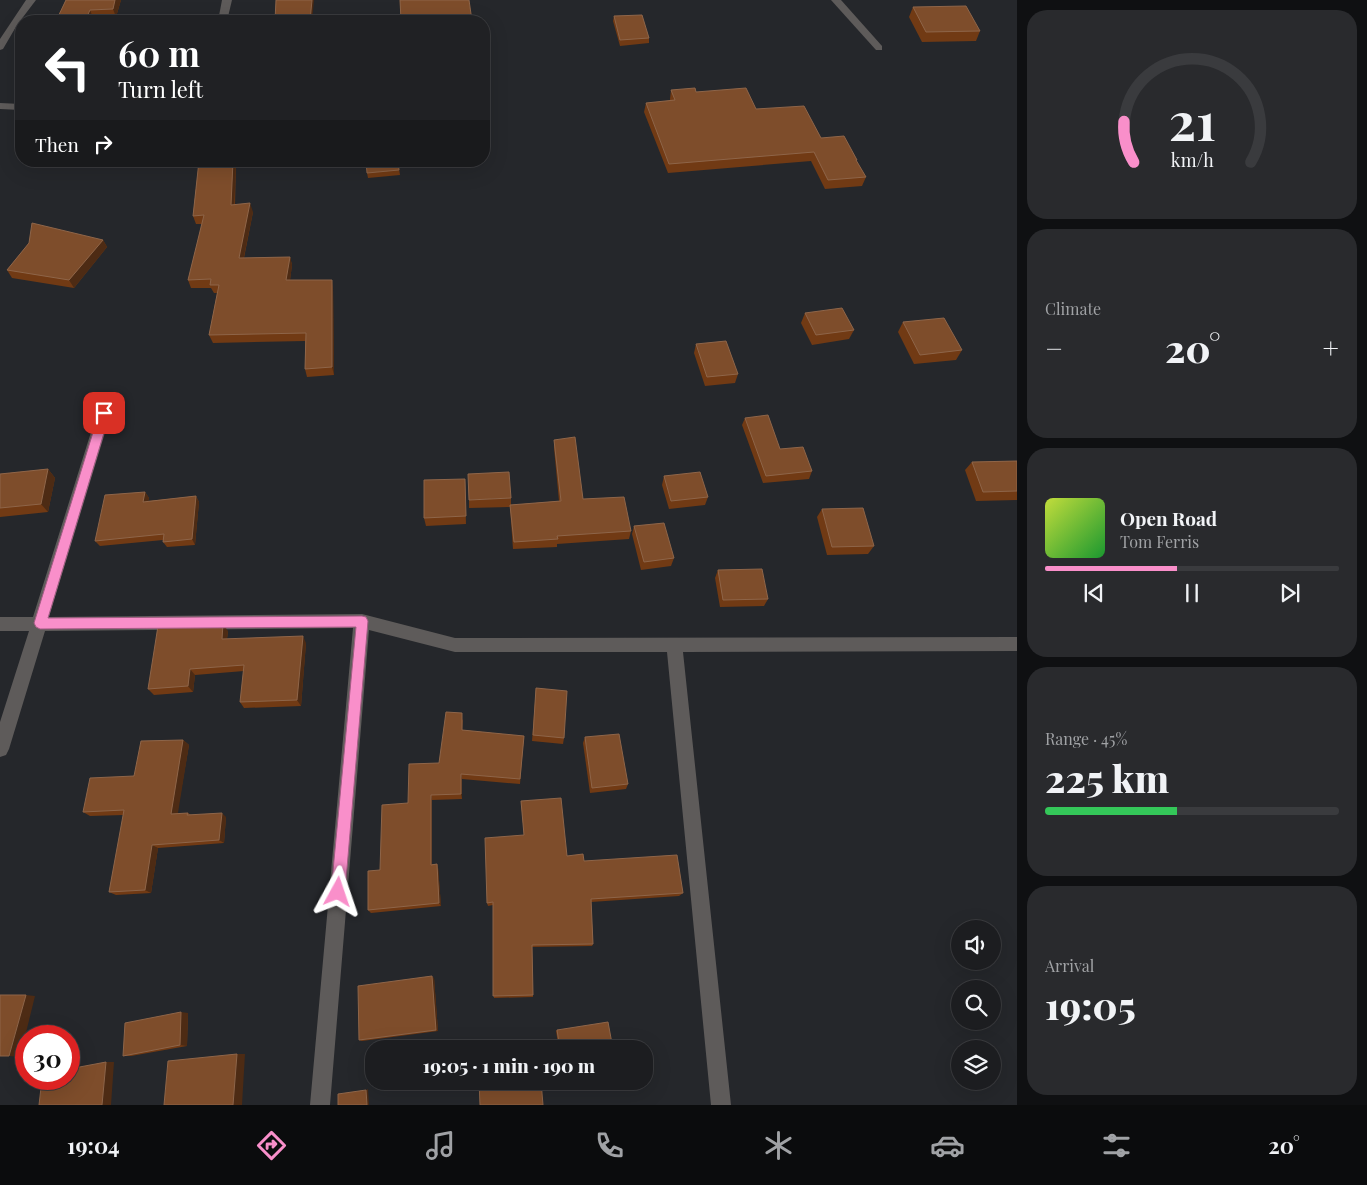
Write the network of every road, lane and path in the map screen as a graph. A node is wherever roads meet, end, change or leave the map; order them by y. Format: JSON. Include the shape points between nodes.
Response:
{"nodes":[{"id":1,"x":31,"y":0,"type":"edge"},
{"id":2,"x":227,"y":0,"type":"edge"},
{"id":3,"x":836,"y":0,"type":"edge"},
{"id":4,"x":20,"y":15,"type":"edge"},
{"id":5,"x":224,"y":15,"type":"edge"},
{"id":6,"x":15,"y":21,"type":"edge"},
{"id":7,"x":0,"y":47,"type":"edge"},
{"id":8,"x":879,"y":48,"type":"dead end"},
{"id":9,"x":0,"y":106,"type":"edge"},
{"id":10,"x":15,"y":107,"type":"edge"},
{"id":11,"x":104,"y":413,"type":"dead end"},
{"id":12,"x":362,"y":621,"type":"junction"},
{"id":13,"x":40,"y":623,"type":"junction"},
{"id":14,"x":0,"y":624,"type":"edge"},
{"id":15,"x":1017,"y":644,"type":"edge"},
{"id":16,"x":674,"y":645,"type":"junction"},
{"id":17,"x":0,"y":749,"type":"edge"},
{"id":18,"x":320,"y":1105,"type":"edge"},
{"id":19,"x":721,"y":1105,"type":"edge"}],
"edges":[{"from":1,"to":4,"type":"street"},
{"from":2,"to":5,"type":"street"},
{"from":3,"to":8,"type":"street"},
{"from":6,"to":7,"type":"street"},
{"from":9,"to":10,"type":"street"},
{"from":11,"to":13,"type":"street"},
{"from":12,"to":13,"type":"street"},
{"from":12,"to":16,"type":"street","via":[[455,645]]},
{"from":12,"to":18,"type":"street"},
{"from":13,"to":14,"type":"street"},
{"from":13,"to":17,"type":"street"},
{"from":15,"to":16,"type":"street"},
{"from":16,"to":19,"type":"street"}]}
